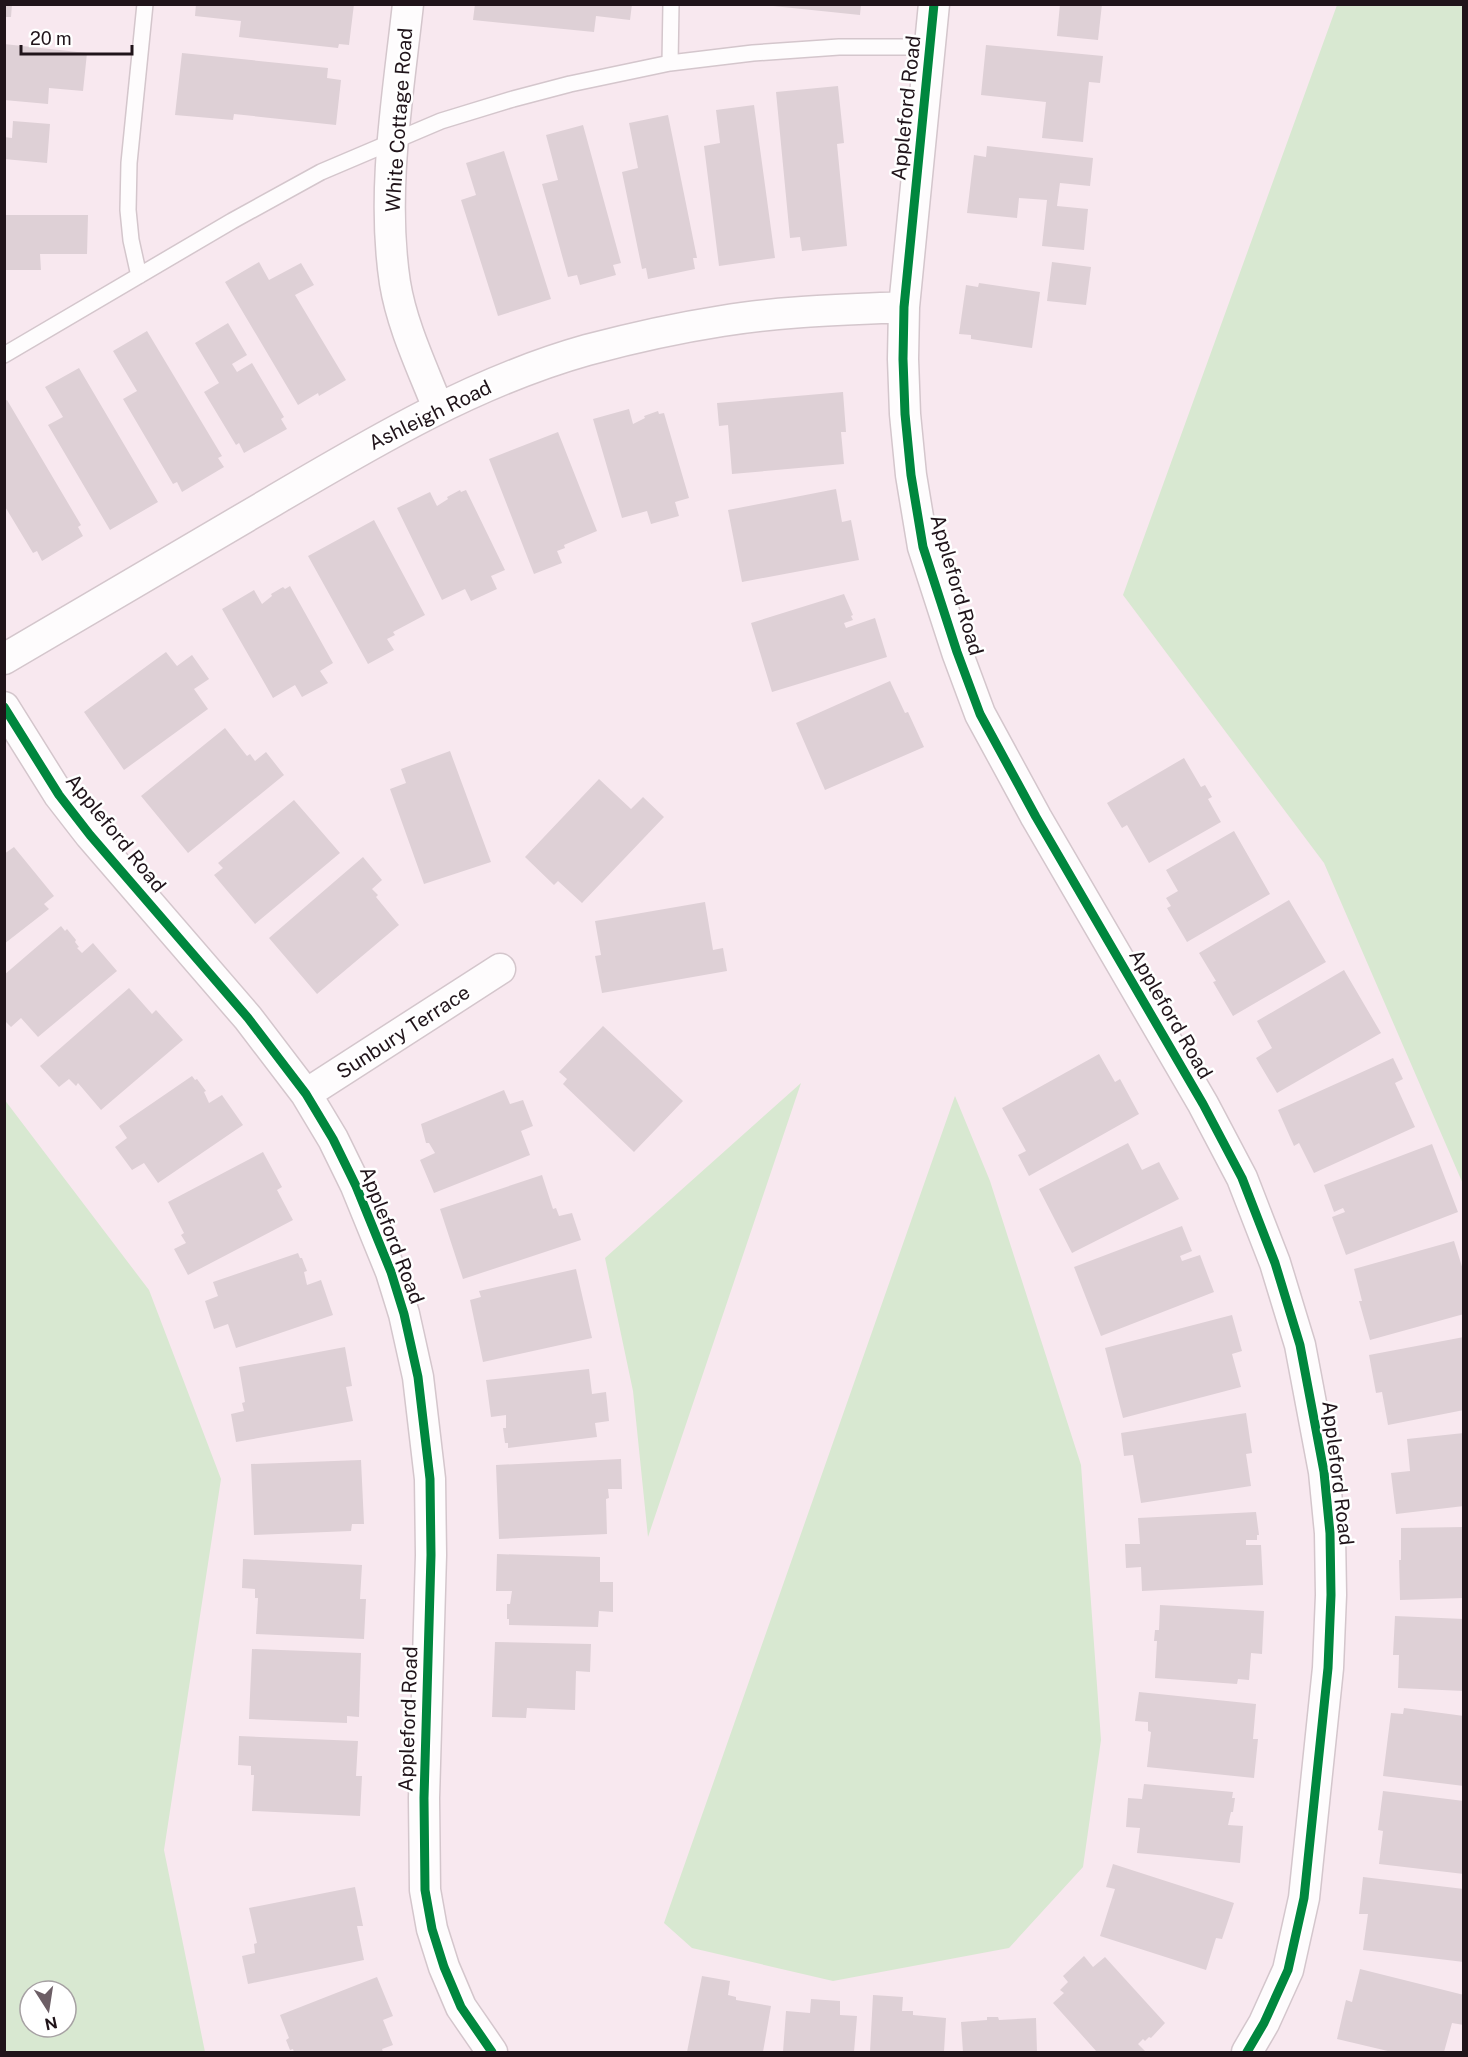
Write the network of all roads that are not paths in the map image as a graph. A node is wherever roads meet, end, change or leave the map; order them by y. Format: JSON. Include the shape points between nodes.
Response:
{"nodes":[{"id":1,"x":145,"y":4,"type":"edge"},
{"id":2,"x":408,"y":4,"type":"edge"},
{"id":3,"x":671,"y":4,"type":"edge"},
{"id":4,"x":934,"y":4,"type":"edge"},
{"id":5,"x":930,"y":47,"type":"junction"},
{"id":6,"x":670,"y":63,"type":"junction"},
{"id":7,"x":393,"y":142,"type":"junction"},
{"id":8,"x":139,"y":276,"type":"junction"},
{"id":9,"x":904,"y":307,"type":"junction"},
{"id":10,"x":4,"y":355,"type":"edge"},
{"id":11,"x":438,"y":408,"type":"junction"},
{"id":12,"x":4,"y":659,"type":"edge"},
{"id":13,"x":4,"y":707,"type":"edge"},
{"id":14,"x":500,"y":969,"type":"dead end"},
{"id":15,"x":306,"y":1094,"type":"junction"},
{"id":16,"x":492,"y":2052,"type":"edge"},
{"id":17,"x":1247,"y":2052,"type":"edge"}],
"edges":[{"from":1,"to":8,"type":"lane","via":[[129,163],[128,210]]},
{"from":2,"to":7,"type":"street","name":"White Cottage Road"},
{"from":3,"to":6,"type":"lane"},
{"from":4,"to":5,"type":"street","name":"Appleford Road"},
{"from":5,"to":6,"type":"lane","via":[[839,47]]},
{"from":5,"to":9,"type":"street","name":"Appleford Road"},
{"from":6,"to":7,"type":"lane","via":[[513,99]]},
{"from":7,"to":8,"type":"lane","via":[[321,172]]},
{"from":7,"to":11,"type":"street","name":"White Cottage Road","via":[[391,242],[395,284],[405,322]]},
{"from":8,"to":10,"type":"lane"},
{"from":9,"to":11,"type":"street","name":"Ashleigh Road","via":[[798,313],[655,333],[585,351],[498,381]]},
{"from":9,"to":17,"type":"street","name":"Appleford Road","via":[[905,414],[923,547],[980,714],[1242,1178],[1275,1263],[1300,1345],[1311,1399],[1330,1533],[1327,1679],[1304,1898],[1288,1970]]},
{"from":11,"to":12,"type":"street","name":"Ashleigh Road"},
{"from":13,"to":15,"type":"street","name":"Appleford Road","via":[[59,795],[248,1018]]},
{"from":14,"to":15,"type":"street","name":"Sunbury Terrace"},
{"from":15,"to":16,"type":"street","name":"Appleford Road","via":[[333,1139],[375,1230],[404,1314],[418,1377],[430,1479],[431,1544],[425,1890],[432,1929],[460,2007]]}]}
